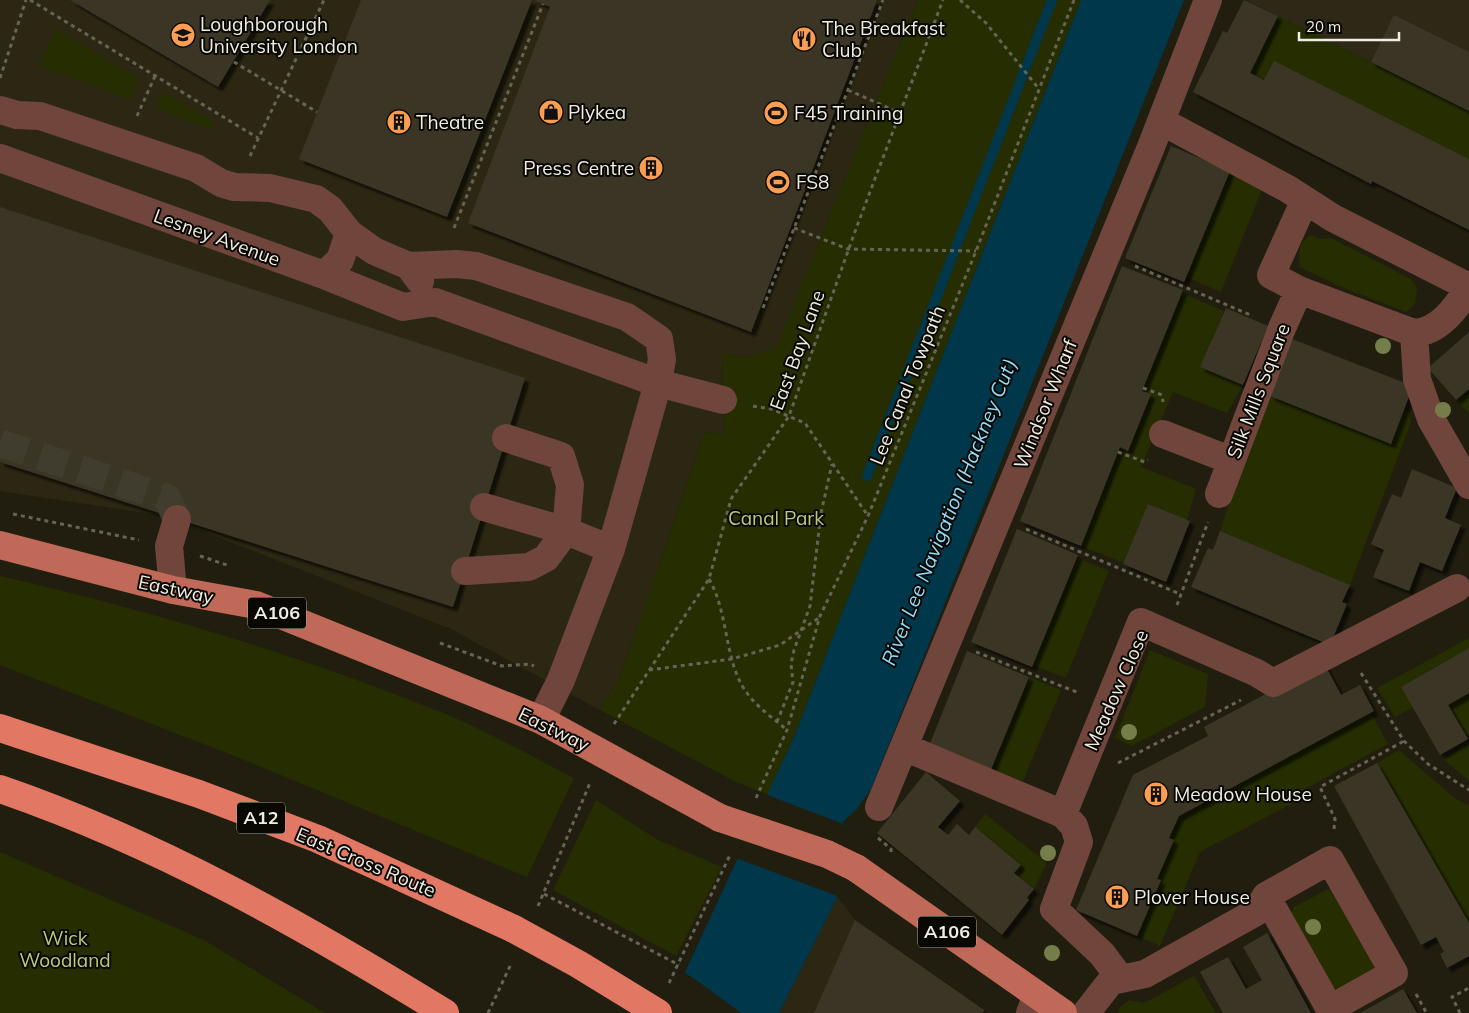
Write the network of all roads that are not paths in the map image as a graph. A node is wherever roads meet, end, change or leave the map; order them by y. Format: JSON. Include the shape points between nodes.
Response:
{"nodes":[{"id":1,"x":1208,"y":0,"type":"edge"},
{"id":2,"x":0,"y":110,"type":"edge"},
{"id":3,"x":1161,"y":121,"type":"junction"},
{"id":4,"x":0,"y":158,"type":"edge"},
{"id":5,"x":1305,"y":200,"type":"junction"},
{"id":6,"x":349,"y":234,"type":"junction"},
{"id":7,"x":409,"y":266,"type":"junction"},
{"id":8,"x":324,"y":275,"type":"junction"},
{"id":9,"x":1469,"y":288,"type":"edge"},
{"id":10,"x":1299,"y":290,"type":"junction"},
{"id":11,"x":435,"y":302,"type":"junction"},
{"id":12,"x":1414,"y":333,"type":"junction"},
{"id":13,"x":658,"y":383,"type":"junction"},
{"id":14,"x":723,"y":400,"type":"road end"},
{"id":15,"x":1163,"y":434,"type":"dead end"},
{"id":16,"x":506,"y":438,"type":"dead end"},
{"id":17,"x":1230,"y":460,"type":"junction"},
{"id":18,"x":1469,"y":486,"type":"edge"},
{"id":19,"x":1219,"y":494,"type":"road end"},
{"id":20,"x":484,"y":507,"type":"dead end"},
{"id":21,"x":177,"y":519,"type":"dead end"},
{"id":22,"x":566,"y":531,"type":"junction"},
{"id":23,"x":0,"y":546,"type":"edge"},
{"id":24,"x":611,"y":549,"type":"junction"},
{"id":25,"x":465,"y":571,"type":"dead end"},
{"id":26,"x":1457,"y":588,"type":"dead end"},
{"id":27,"x":173,"y":590,"type":"junction"},
{"id":28,"x":541,"y":720,"type":"junction"},
{"id":29,"x":0,"y":728,"type":"edge"},
{"id":30,"x":904,"y":747,"type":"junction"},
{"id":31,"x":0,"y":789,"type":"edge"},
{"id":32,"x":878,"y":807,"type":"dead end"},
{"id":33,"x":1064,"y":814,"type":"junction"},
{"id":34,"x":1266,"y":896,"type":"junction"},
{"id":35,"x":1120,"y":978,"type":"junction"},
{"id":36,"x":662,"y":1001,"type":"edge"},
{"id":37,"x":1033,"y":1004,"type":"edge"},
{"id":38,"x":445,"y":1013,"type":"edge"},
{"id":39,"x":1063,"y":1013,"type":"edge"},
{"id":40,"x":1086,"y":1013,"type":"edge"}],
"edges":[{"from":1,"to":3,"type":"street","name":"Windsor Wharf"},
{"from":2,"to":6,"type":"street","via":[[16,115],[40,116],[196,168],[234,187],[270,188],[316,199],[330,209]]},
{"from":3,"to":5,"type":"street"},
{"from":3,"to":30,"type":"street","name":"Windsor Wharf"},
{"from":4,"to":8,"type":"street","name":"Lesney Avenue"},
{"from":5,"to":9,"type":"street"},
{"from":5,"to":10,"type":"street","via":[[1271,275]]},
{"from":6,"to":7,"type":"street","via":[[374,251]]},
{"from":6,"to":8,"type":"street","via":[[340,260]]},
{"from":7,"to":11,"type":"street"},
{"from":7,"to":13,"type":"street","via":[[476,266],[627,317],[659,339],[662,359]]},
{"from":8,"to":11,"type":"street","name":"Lesney Avenue","via":[[403,307]]},
{"from":9,"to":12,"type":"street","via":[[1444,320],[1426,332]]},
{"from":10,"to":12,"type":"street"},
{"from":10,"to":17,"type":"street","name":"Silk Mills Square"},
{"from":11,"to":13,"type":"street","name":"Lesney Avenue"},
{"from":12,"to":18,"type":"street","via":[[1417,379],[1431,418]]},
{"from":13,"to":14,"type":"street","name":"Lesney Avenue"},
{"from":13,"to":24,"type":"street"},
{"from":15,"to":17,"type":"street"},
{"from":16,"to":22,"type":"street","via":[[561,456],[570,485]]},
{"from":17,"to":19,"type":"street","name":"Silk Mills Square"},
{"from":20,"to":22,"type":"street"},
{"from":21,"to":27,"type":"street","via":[[168,546]]},
{"from":22,"to":24,"type":"street"},
{"from":22,"to":25,"type":"street","via":[[546,558],[529,567]]},
{"from":23,"to":27,"type":"main road","name":"Eastway","number":"A106"},
{"from":24,"to":28,"type":"street","via":[[561,680]]},
{"from":26,"to":33,"type":"street","name":"Meadow Close","via":[[1265,678],[1141,622]]},
{"from":27,"to":28,"type":"main road","name":"Eastway","number":"A106","via":[[256,605]]},
{"from":28,"to":37,"type":"main road","name":"Eastway","number":"A106","bridge":true,"via":[[720,818],[827,854],[856,868]]},
{"from":29,"to":36,"type":"highway","name":"East Cross Route","number":"A12","bridge":true,"via":[[199,794],[318,839]]},
{"from":30,"to":32,"type":"street","name":"Windsor Wharf"},
{"from":30,"to":33,"type":"street"},
{"from":31,"to":38,"type":"highway","via":[[193,869],[355,958]]},
{"from":33,"to":35,"type":"street","via":[[1074,826],[1079,842],[1054,909],[1102,954]]},
{"from":34,"to":34,"type":"street","via":[[1330,860],[1394,973],[1330,1009]]},
{"from":34,"to":35,"type":"street","via":[[1256,912],[1145,974]]},
{"from":35,"to":40,"type":"street","via":[[1111,981]]},
{"from":37,"to":39,"type":"main road","name":"Eastway","number":"A106"}]}
